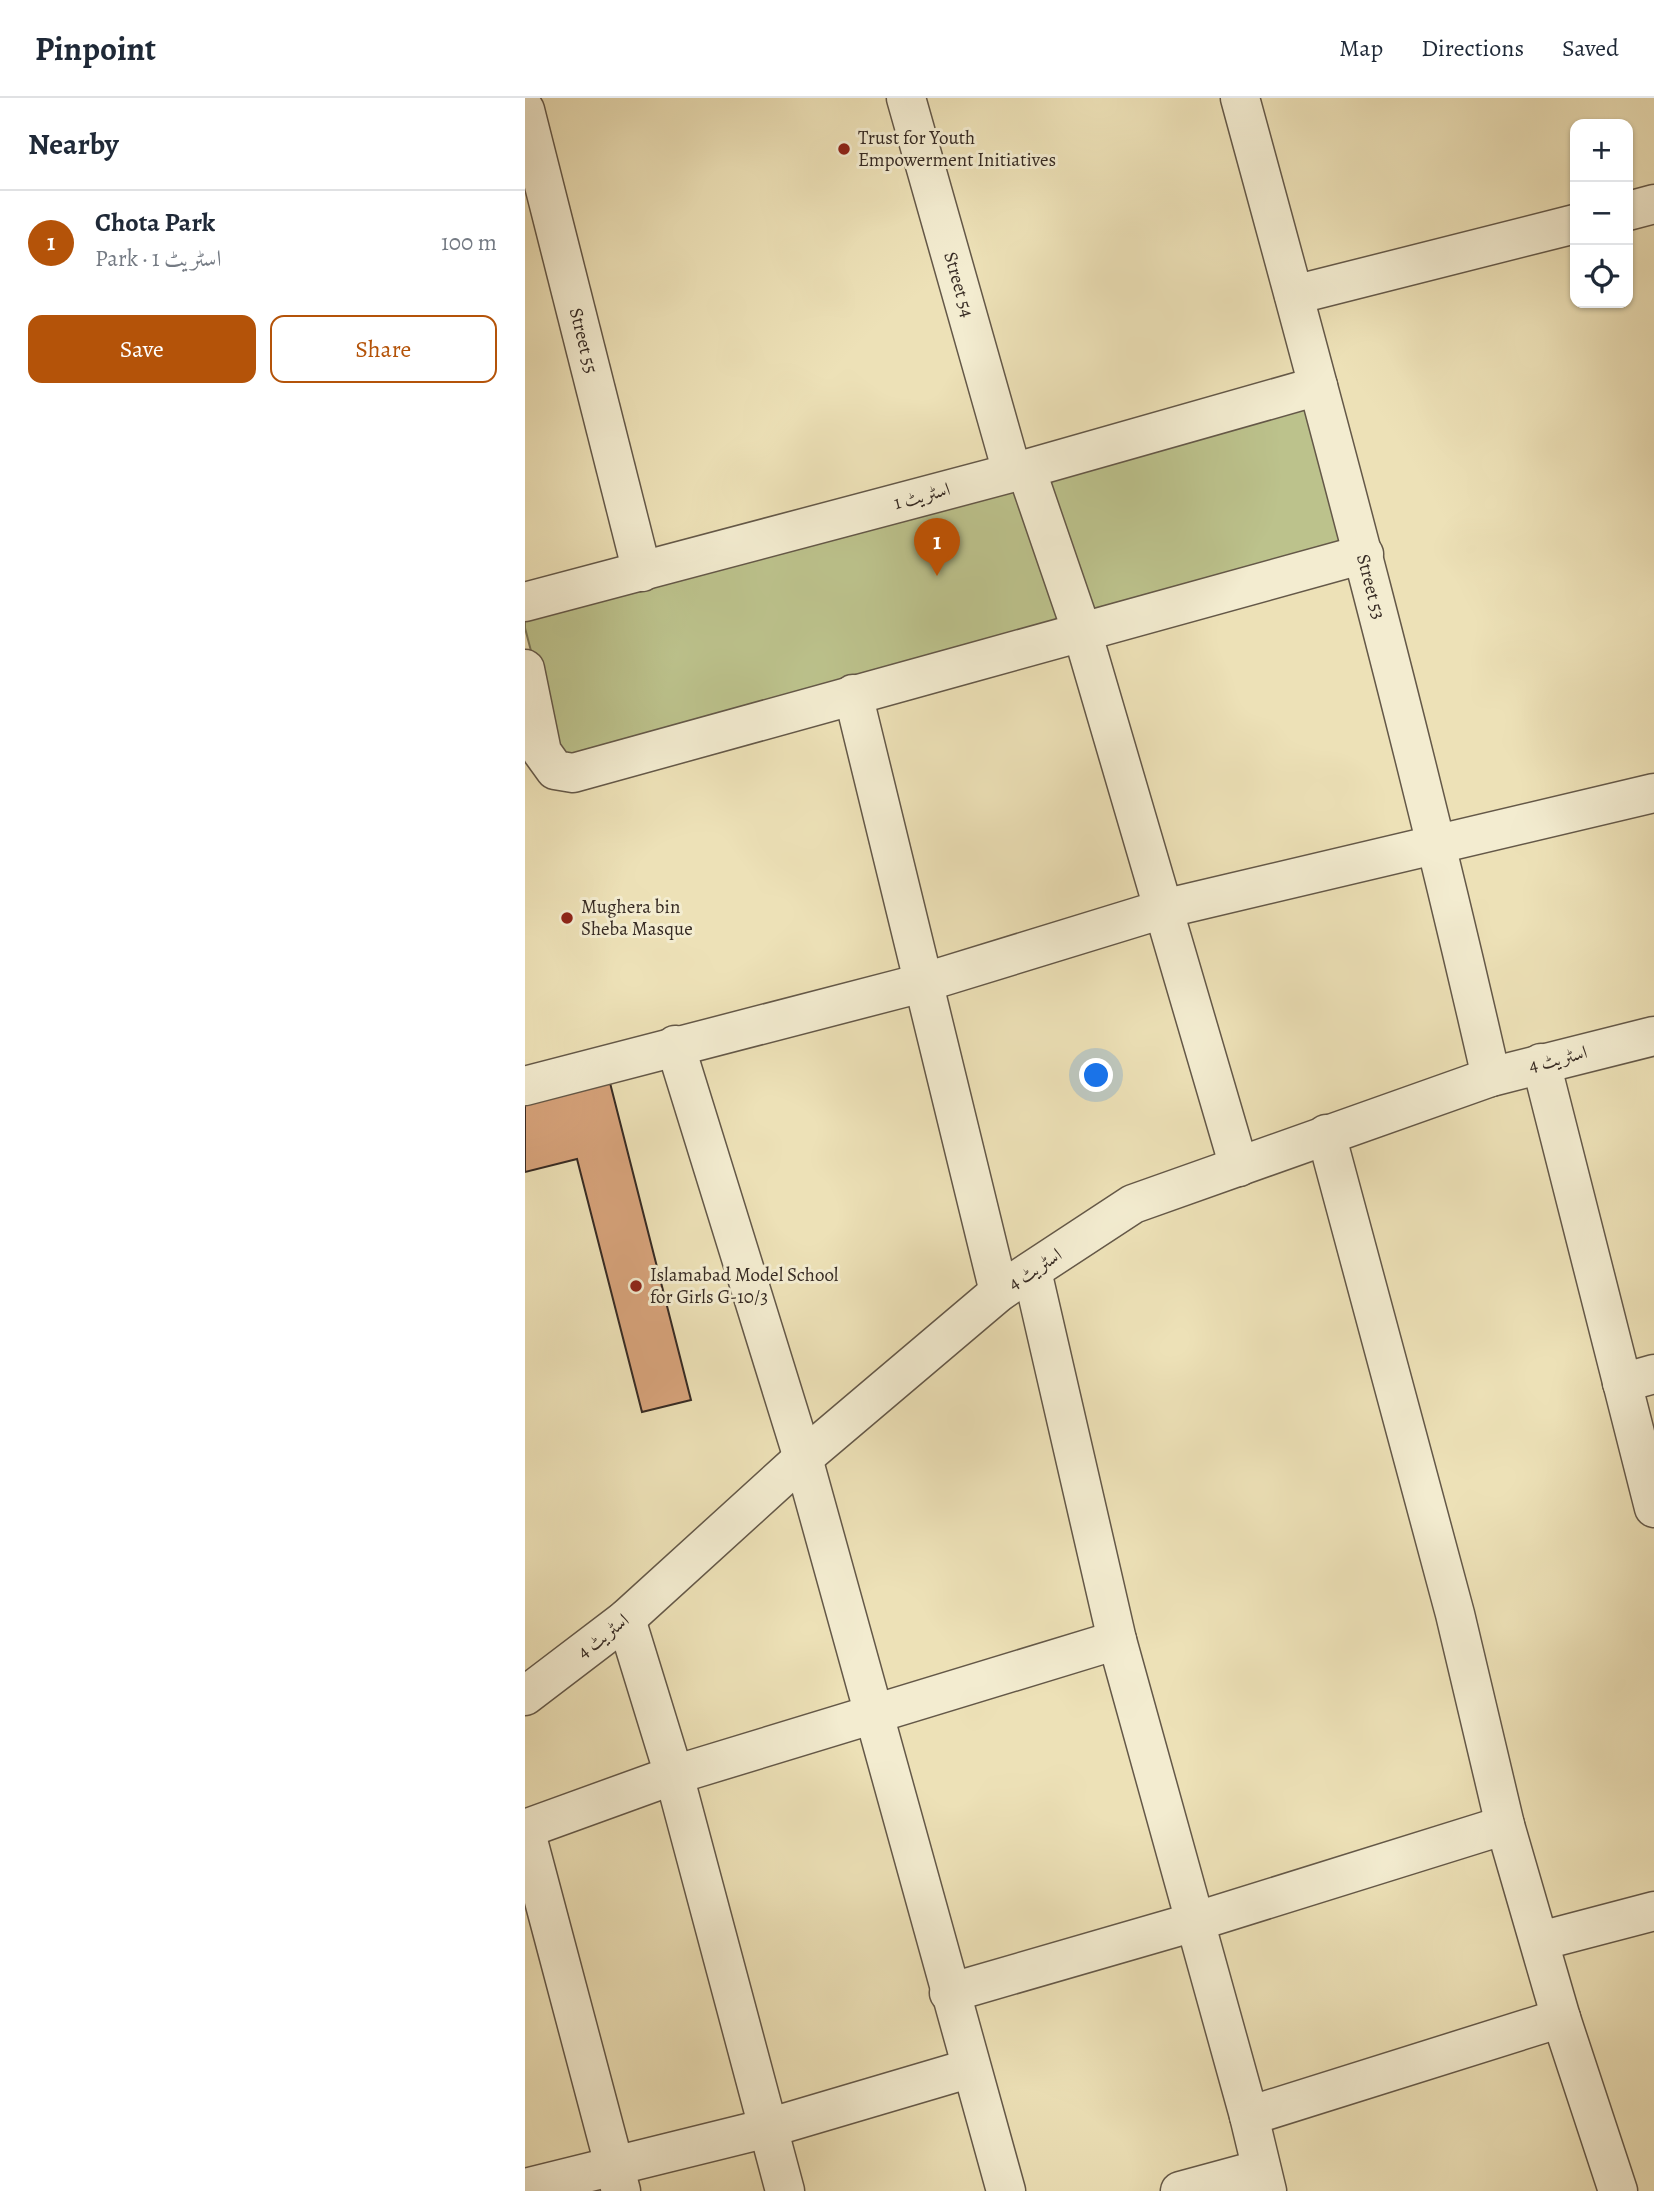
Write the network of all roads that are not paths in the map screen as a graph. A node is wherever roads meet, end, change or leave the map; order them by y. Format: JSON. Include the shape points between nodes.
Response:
{"nodes":[{"id":1,"x":906,"y":98,"type":"edge"},
{"id":2,"x":1240,"y":98,"type":"edge"},
{"id":3,"x":525,"y":110,"type":"edge"},
{"id":4,"x":1654,"y":204,"type":"edge"},
{"id":5,"x":1633,"y":210,"type":"edge"},
{"id":6,"x":1570,"y":225,"type":"edge"},
{"id":7,"x":1294,"y":295,"type":"junction"},
{"id":8,"x":1318,"y":386,"type":"junction"},
{"id":9,"x":1019,"y":471,"type":"junction"},
{"id":10,"x":1364,"y":554,"type":"junction"},
{"id":11,"x":642,"y":572,"type":"junction"},
{"id":12,"x":525,"y":602,"type":"edge"},
{"id":13,"x":1083,"y":635,"type":"junction"},
{"id":14,"x":525,"y":669,"type":"edge"},
{"id":15,"x":853,"y":694,"type":"junction"},
{"id":16,"x":1654,"y":793,"type":"edge"},
{"id":17,"x":1438,"y":846,"type":"junction"},
{"id":18,"x":1163,"y":909,"type":"junction"},
{"id":19,"x":922,"y":984,"type":"junction"},
{"id":20,"x":1654,"y":1036,"type":"edge"},
{"id":21,"x":675,"y":1045,"type":"junction"},
{"id":22,"x":1541,"y":1063,"type":"junction"},
{"id":23,"x":1490,"y":1077,"type":"junction"},
{"id":24,"x":525,"y":1086,"type":"edge"},
{"id":25,"x":1326,"y":1134,"type":"junction"},
{"id":26,"x":1239,"y":1167,"type":"junction"},
{"id":27,"x":1032,"y":1271,"type":"junction"},
{"id":28,"x":999,"y":1292,"type":"junction"},
{"id":29,"x":1638,"y":1378,"type":"edge"},
{"id":30,"x":803,"y":1458,"type":"junction"},
{"id":31,"x":1654,"y":1508,"type":"edge"},
{"id":32,"x":626,"y":1619,"type":"junction"},
{"id":33,"x":1117,"y":1640,"type":"junction"},
{"id":34,"x":525,"y":1696,"type":"edge"},
{"id":35,"x":875,"y":1716,"type":"junction"},
{"id":36,"x":674,"y":1775,"type":"junction"},
{"id":37,"x":1505,"y":1825,"type":"junction"},
{"id":38,"x":525,"y":1829,"type":"edge"},
{"id":39,"x":1654,"y":1911,"type":"edge"},
{"id":40,"x":1194,"y":1922,"type":"junction"},
{"id":41,"x":1540,"y":1941,"type":"junction"},
{"id":42,"x":949,"y":1993,"type":"junction"},
{"id":43,"x":1561,"y":2018,"type":"junction"},
{"id":44,"x":971,"y":2068,"type":"junction"},
{"id":45,"x":1249,"y":2116,"type":"junction"},
{"id":46,"x":768,"y":2128,"type":"junction"},
{"id":47,"x":618,"y":2177,"type":"edge"},
{"id":48,"x":1264,"y":2180,"type":"edge"},
{"id":49,"x":525,"y":2188,"type":"edge"},
{"id":50,"x":785,"y":2191,"type":"edge"},
{"id":51,"x":1006,"y":2191,"type":"edge"},
{"id":52,"x":1180,"y":2191,"type":"edge"},
{"id":53,"x":1618,"y":2191,"type":"edge"}],
"edges":[{"from":1,"to":9,"type":"street","name":"Street 54"},
{"from":2,"to":7,"type":"street","name":"Street 53"},
{"from":3,"to":11,"type":"street","name":"Street 55"},
{"from":4,"to":5,"type":"street"},
{"from":6,"to":7,"type":"street"},
{"from":7,"to":8,"type":"street","name":"Street 53"},
{"from":8,"to":9,"type":"street","name":"اسٹریٹ 1"},
{"from":8,"to":10,"type":"street","name":"Street 53"},
{"from":9,"to":11,"type":"street","name":"اسٹریٹ 1"},
{"from":9,"to":13,"type":"street","name":"Street 54"},
{"from":10,"to":13,"type":"street"},
{"from":10,"to":17,"type":"street","name":"Street 53"},
{"from":11,"to":12,"type":"street","name":"اسٹریٹ 1"},
{"from":13,"to":15,"type":"street"},
{"from":13,"to":18,"type":"street","name":"Street 54"},
{"from":14,"to":15,"type":"street","via":[[542,752],[555,770],[573,773]]},
{"from":15,"to":19,"type":"street"},
{"from":16,"to":17,"type":"street"},
{"from":17,"to":18,"type":"street"},
{"from":17,"to":23,"type":"street","name":"Street 53"},
{"from":18,"to":19,"type":"street"},
{"from":18,"to":26,"type":"street","name":"Street 54"},
{"from":19,"to":21,"type":"street"},
{"from":19,"to":28,"type":"street"},
{"from":20,"to":22,"type":"street","name":"اسٹریٹ 4"},
{"from":21,"to":24,"type":"street"},
{"from":21,"to":30,"type":"street"},
{"from":22,"to":23,"type":"street","name":"اسٹریٹ 4"},
{"from":22,"to":29,"type":"street"},
{"from":23,"to":25,"type":"street","name":"اسٹریٹ 4"},
{"from":25,"to":26,"type":"street","name":"اسٹریٹ 4"},
{"from":25,"to":37,"type":"street","via":[[1455,1614]]},
{"from":26,"to":27,"type":"street","name":"اسٹریٹ 4","via":[[1133,1204]]},
{"from":27,"to":28,"type":"street","name":"اسٹریٹ 4"},
{"from":27,"to":33,"type":"street"},
{"from":28,"to":30,"type":"street","name":"اسٹریٹ 4"},
{"from":29,"to":31,"type":"street"},
{"from":30,"to":32,"type":"street","name":"اسٹریٹ 4"},
{"from":30,"to":35,"type":"street"},
{"from":32,"to":34,"type":"street","name":"اسٹریٹ 4"},
{"from":32,"to":36,"type":"street"},
{"from":33,"to":35,"type":"street"},
{"from":33,"to":40,"type":"street"},
{"from":35,"to":36,"type":"street"},
{"from":35,"to":42,"type":"street"},
{"from":36,"to":38,"type":"street"},
{"from":36,"to":46,"type":"street"},
{"from":37,"to":40,"type":"street"},
{"from":37,"to":41,"type":"street"},
{"from":38,"to":47,"type":"street"},
{"from":39,"to":41,"type":"street"},
{"from":40,"to":42,"type":"street"},
{"from":40,"to":45,"type":"street"},
{"from":41,"to":43,"type":"street"},
{"from":42,"to":44,"type":"street"},
{"from":43,"to":45,"type":"street"},
{"from":43,"to":53,"type":"street"},
{"from":44,"to":46,"type":"street"},
{"from":44,"to":51,"type":"street"},
{"from":45,"to":48,"type":"street"},
{"from":46,"to":47,"type":"street"},
{"from":46,"to":50,"type":"street"},
{"from":47,"to":49,"type":"street"},
{"from":48,"to":52,"type":"street"}]}
